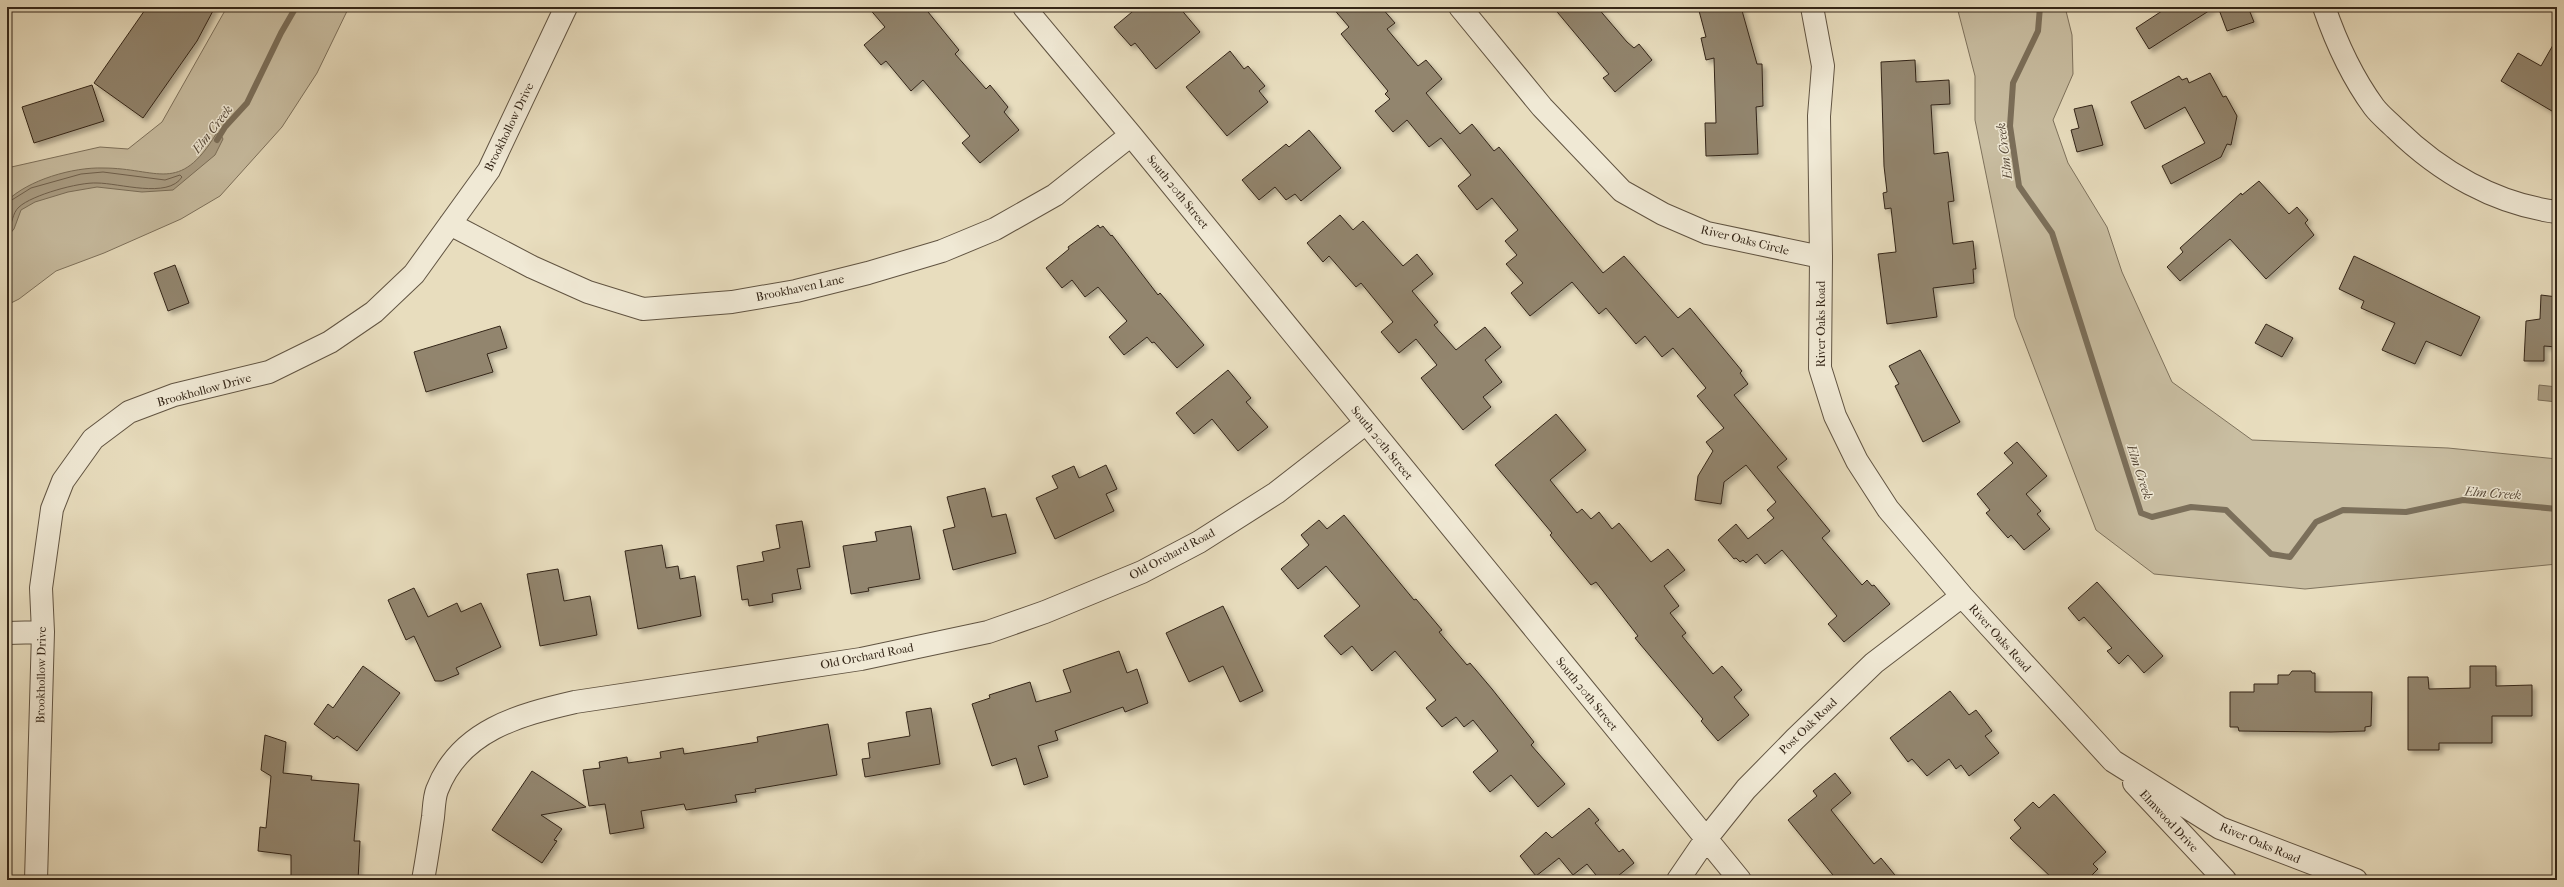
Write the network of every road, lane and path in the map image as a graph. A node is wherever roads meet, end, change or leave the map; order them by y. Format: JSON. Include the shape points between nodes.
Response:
{"nodes":[{"id":1,"x":566,"y":7,"type":"edge"},
{"id":2,"x":1024,"y":7,"type":"edge"},
{"id":3,"x":1460,"y":7,"type":"edge"},
{"id":4,"x":1812,"y":7,"type":"edge"},
{"id":5,"x":2324,"y":7,"type":"edge"},
{"id":6,"x":1132,"y":135,"type":"junction"},
{"id":7,"x":2557,"y":212,"type":"edge"},
{"id":8,"x":450,"y":224,"type":"junction"},
{"id":9,"x":1821,"y":257,"type":"junction"},
{"id":10,"x":1366,"y":423,"type":"junction"},
{"id":11,"x":1962,"y":596,"type":"junction"},
{"id":12,"x":43,"y":632,"type":"junction"},
{"id":13,"x":7,"y":633,"type":"edge"},
{"id":14,"x":2113,"y":761,"type":"junction"},
{"id":15,"x":1706,"y":839,"type":"junction"},
{"id":16,"x":36,"y":880,"type":"edge"},
{"id":17,"x":424,"y":880,"type":"edge"},
{"id":18,"x":1678,"y":880,"type":"edge"},
{"id":19,"x":1740,"y":880,"type":"edge"},
{"id":20,"x":2225,"y":880,"type":"edge"},
{"id":21,"x":2356,"y":880,"type":"edge"}],
"edges":[{"from":1,"to":8,"type":"street","name":"Brookhollow Drive","via":[[489,170]]},
{"from":2,"to":6,"type":"street","name":"South 20th Street"},
{"from":3,"to":9,"type":"street","name":"River Oaks Circle","via":[[1542,107],[1622,191],[1664,214],[1707,233]]},
{"from":4,"to":9,"type":"street","via":[[1822,66],[1819,116]]},
{"from":5,"to":7,"type":"street","via":[[2332,32],[2349,66],[2375,108],[2418,150],[2474,187],[2528,208]]},
{"from":6,"to":8,"type":"street","name":"Brookhaven Lane","via":[[1055,195],[988,232],[942,251],[868,273],[796,291],[732,302],[643,309],[588,292]]},
{"from":6,"to":10,"type":"street","name":"South 20th Street"},
{"from":8,"to":12,"type":"street","name":"Brookhollow Drive","via":[[414,274],[374,312],[330,342],[269,372],[174,395],[129,412],[93,439],[63,481],[52,509],[41,588]]},
{"from":9,"to":11,"type":"street","name":"River Oaks Road","via":[[1820,368],[1835,416],[1858,461],[1888,509]]},
{"from":10,"to":15,"type":"street","name":"South 20th Street"},
{"from":10,"to":17,"type":"street","name":"Old Orchard Road","via":[[1276,493],[1199,542],[1142,572],[988,632],[861,659],[575,702],[534,712],[493,729],[467,744],[451,764],[437,790]]},
{"from":11,"to":14,"type":"street","name":"River Oaks Road"},
{"from":11,"to":15,"type":"street","name":"Post Oak Road","via":[[1874,663],[1746,789]]},
{"from":12,"to":13,"type":"street"},
{"from":12,"to":16,"type":"street","name":"Brookhollow Drive"},
{"from":14,"to":20,"type":"street","name":"Elmwood Drive"},
{"from":14,"to":21,"type":"street","name":"River Oaks Road","via":[[2220,828]]},
{"from":15,"to":18,"type":"street","name":"Post Oak Road"},
{"from":15,"to":19,"type":"street","name":"South 20th Street"}]}
